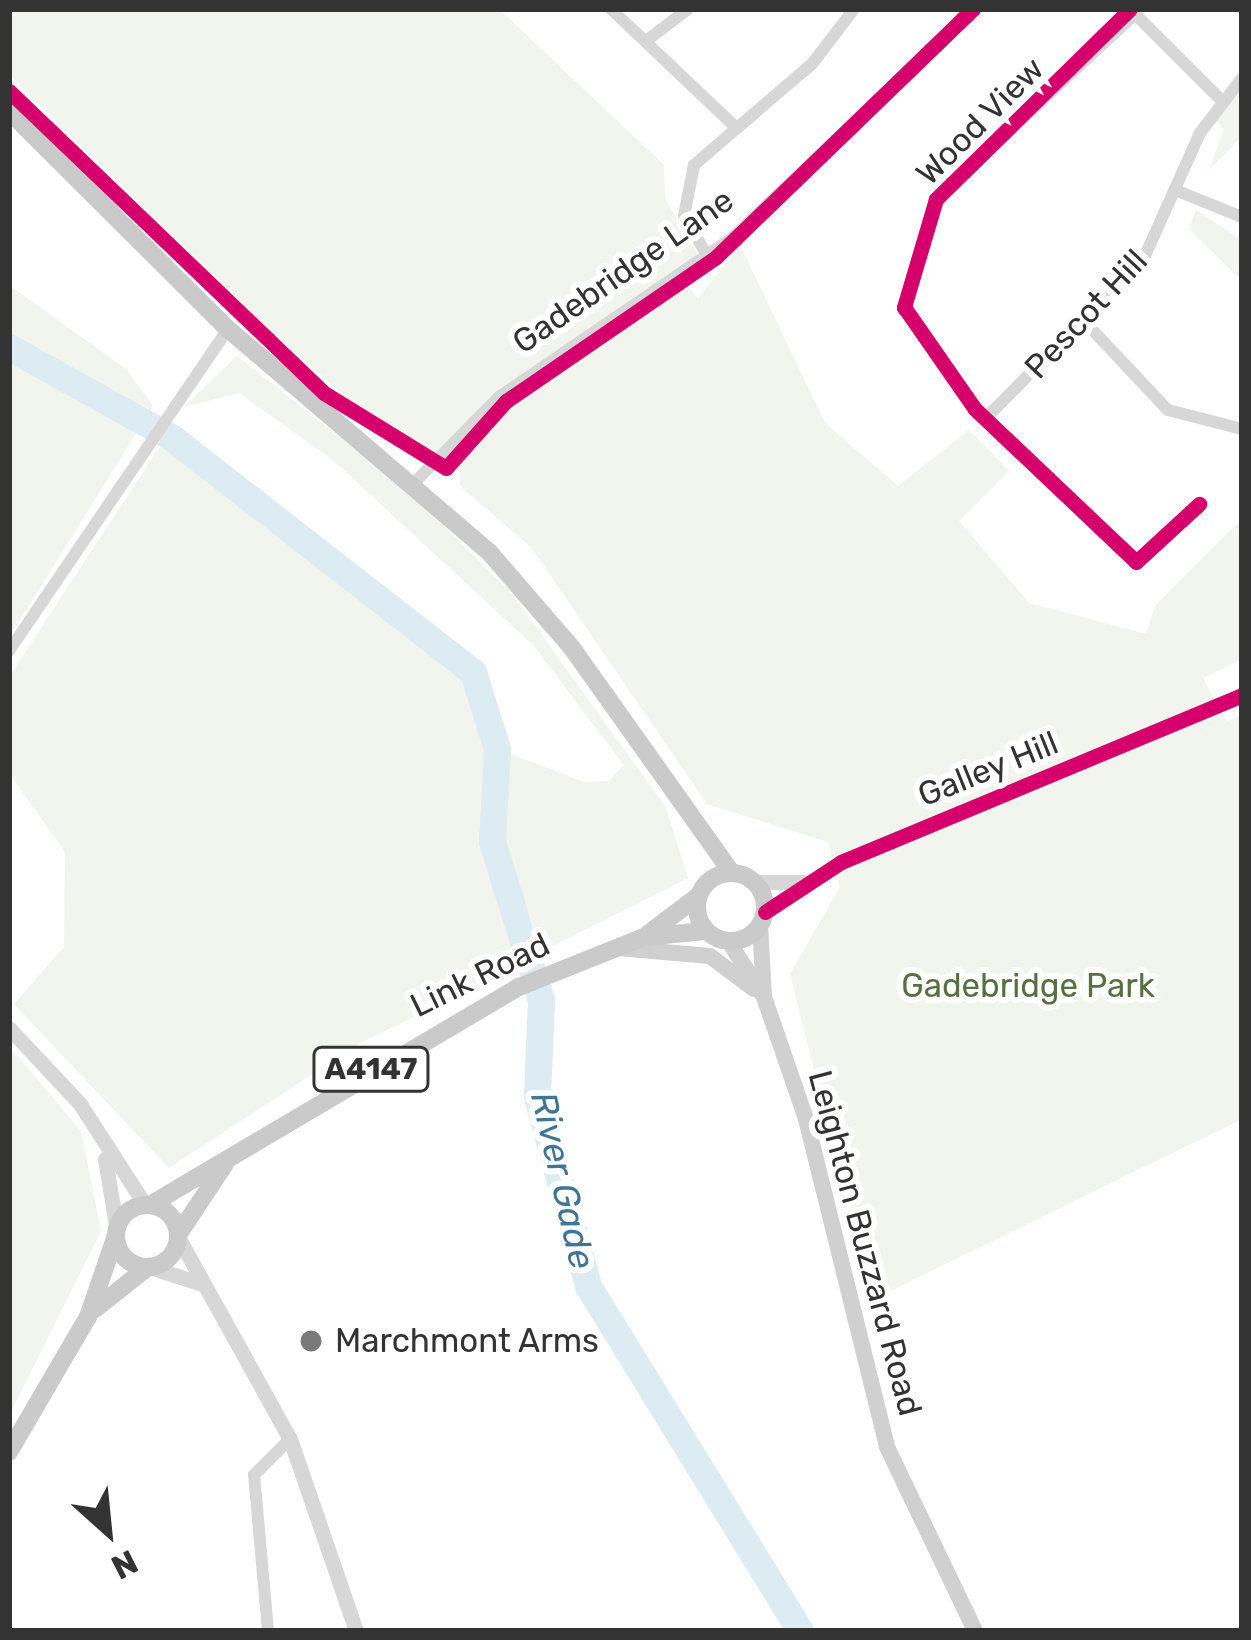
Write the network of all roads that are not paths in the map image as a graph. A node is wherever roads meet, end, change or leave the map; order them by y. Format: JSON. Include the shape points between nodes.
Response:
{"nodes":[{"id":1,"x":611,"y":9,"type":"edge"},
{"id":2,"x":688,"y":9,"type":"edge"},
{"id":3,"x":854,"y":9,"type":"edge"},
{"id":4,"x":973,"y":9,"type":"edge"},
{"id":5,"x":1133,"y":12,"type":"edge"},
{"id":6,"x":646,"y":41,"type":"junction"},
{"id":7,"x":1242,"y":78,"type":"edge"},
{"id":8,"x":1220,"y":99,"type":"junction"},
{"id":9,"x":9,"y":111,"type":"edge"},
{"id":10,"x":732,"y":124,"type":"junction"},
{"id":11,"x":1180,"y":192,"type":"junction"},
{"id":12,"x":1242,"y":218,"type":"edge"},
{"id":13,"x":707,"y":255,"type":"junction"},
{"id":14,"x":1084,"y":321,"type":"junction"},
{"id":15,"x":228,"y":329,"type":"junction"},
{"id":16,"x":988,"y":417,"type":"junction"},
{"id":17,"x":1242,"y":429,"type":"edge"},
{"id":18,"x":412,"y":484,"type":"junction"},
{"id":19,"x":1198,"y":504,"type":"dead end"},
{"id":20,"x":9,"y":651,"type":"edge"},
{"id":21,"x":1242,"y":695,"type":"edge"},
{"id":22,"x":696,"y":836,"type":"junction"},
{"id":23,"x":731,"y":872,"type":"junction"},
{"id":24,"x":755,"y":882,"type":"junction"},
{"id":25,"x":804,"y":882,"type":"junction"},
{"id":26,"x":700,"y":891,"type":"junction"},
{"id":27,"x":762,"y":919,"type":"junction"},
{"id":28,"x":705,"y":931,"type":"junction"},
{"id":29,"x":644,"y":937,"type":"junction"},
{"id":30,"x":729,"y":942,"type":"junction"},
{"id":31,"x":611,"y":948,"type":"junction"},
{"id":32,"x":764,"y":997,"type":"junction"},
{"id":33,"x":9,"y":1028,"type":"edge"},
{"id":34,"x":105,"y":1156,"type":"junction"},
{"id":35,"x":228,"y":1160,"type":"junction"},
{"id":36,"x":147,"y":1205,"type":"junction"},
{"id":37,"x":117,"y":1233,"type":"junction"},
{"id":38,"x":178,"y":1236,"type":"junction"},
{"id":39,"x":149,"y":1267,"type":"junction"},
{"id":40,"x":205,"y":1286,"type":"junction"},
{"id":41,"x":88,"y":1317,"type":"junction"},
{"id":42,"x":290,"y":1438,"type":"junction"},
{"id":43,"x":9,"y":1452,"type":"edge"},
{"id":44,"x":268,"y":1631,"type":"edge"},
{"id":45,"x":356,"y":1631,"type":"edge"},
{"id":46,"x":975,"y":1631,"type":"edge"}],
"edges":[{"from":1,"to":6,"type":"street"},
{"from":2,"to":6,"type":"street"},
{"from":3,"to":10,"type":"street","via":[[812,64]]},
{"from":4,"to":13,"type":"street","name":"Gadebridge Lane"},
{"from":5,"to":8,"type":"street"},
{"from":5,"to":16,"type":"street","name":"Wood View","via":[[936,199],[905,275],[920,341]]},
{"from":6,"to":10,"type":"street"},
{"from":7,"to":8,"type":"street","name":"Pescot Hill"},
{"from":8,"to":11,"type":"street","name":"Pescot Hill"},
{"from":9,"to":15,"type":"main road"},
{"from":10,"to":13,"type":"street","via":[[694,165],[683,202]]},
{"from":11,"to":12,"type":"street"},
{"from":11,"to":14,"type":"street","name":"Pescot Hill","via":[[1144,258]]},
{"from":13,"to":18,"type":"street","name":"Gadebridge Lane","via":[[499,397]]},
{"from":14,"to":16,"type":"street","name":"Pescot Hill"},
{"from":14,"to":17,"type":"street","via":[[1168,410]]},
{"from":15,"to":18,"type":"main road"},
{"from":15,"to":20,"type":"street"},
{"from":16,"to":19,"type":"street","name":"Wood View","via":[[1136,562]]},
{"from":18,"to":22,"type":"main road","via":[[572,648]]},
{"from":21,"to":25,"type":"street","name":"Galley Hill"},
{"from":22,"to":23,"type":"main road"},
{"from":22,"to":26,"type":"main road"},
{"from":23,"to":24,"type":"main road"},
{"from":23,"to":26,"type":"main road"},
{"from":24,"to":25,"type":"street","name":"Galley Hill"},
{"from":24,"to":27,"type":"main road"},
{"from":25,"to":27,"type":"street","name":"Galley Hill"},
{"from":26,"to":28,"type":"main road"},
{"from":26,"to":29,"type":"main road","name":"Link Road","number":"A4147"},
{"from":27,"to":30,"type":"main road"},
{"from":27,"to":32,"type":"main road","name":"Leighton Buzzard Road"},
{"from":28,"to":29,"type":"main road","name":"Link Road","number":"A4147"},
{"from":28,"to":30,"type":"main road"},
{"from":29,"to":31,"type":"main road","name":"Link Road","number":"A4147"},
{"from":30,"to":32,"type":"main road","name":"Leighton Buzzard Road"},
{"from":31,"to":32,"type":"main road","via":[[710,956]]},
{"from":31,"to":35,"type":"main road","name":"Link Road","number":"A4147","via":[[519,987]]},
{"from":32,"to":46,"type":"main road","name":"Leighton Buzzard Road","via":[[887,1447]]},
{"from":33,"to":34,"type":"street","via":[[80,1104]]},
{"from":34,"to":36,"type":"street"},
{"from":34,"to":37,"type":"street"},
{"from":35,"to":36,"type":"main road","name":"Link Road","number":"A4147"},
{"from":35,"to":38,"type":"main road","name":"Link Road","number":"A4147"},
{"from":36,"to":37,"type":"main road","name":"Link Road","number":"A4147"},
{"from":36,"to":38,"type":"main road"},
{"from":37,"to":39,"type":"main road","via":[[125,1257]]},
{"from":37,"to":41,"type":"main road","name":"Link Road","number":"A4147"},
{"from":38,"to":39,"type":"main road","name":"Link Road","number":"A4147"},
{"from":38,"to":40,"type":"street"},
{"from":39,"to":40,"type":"street"},
{"from":39,"to":41,"type":"main road","name":"Link Road","number":"A4147"},
{"from":40,"to":42,"type":"street"},
{"from":41,"to":43,"type":"main road","name":"Link Road","number":"A4147"},
{"from":42,"to":44,"type":"street","via":[[254,1474]]},
{"from":42,"to":45,"type":"street"}]}
